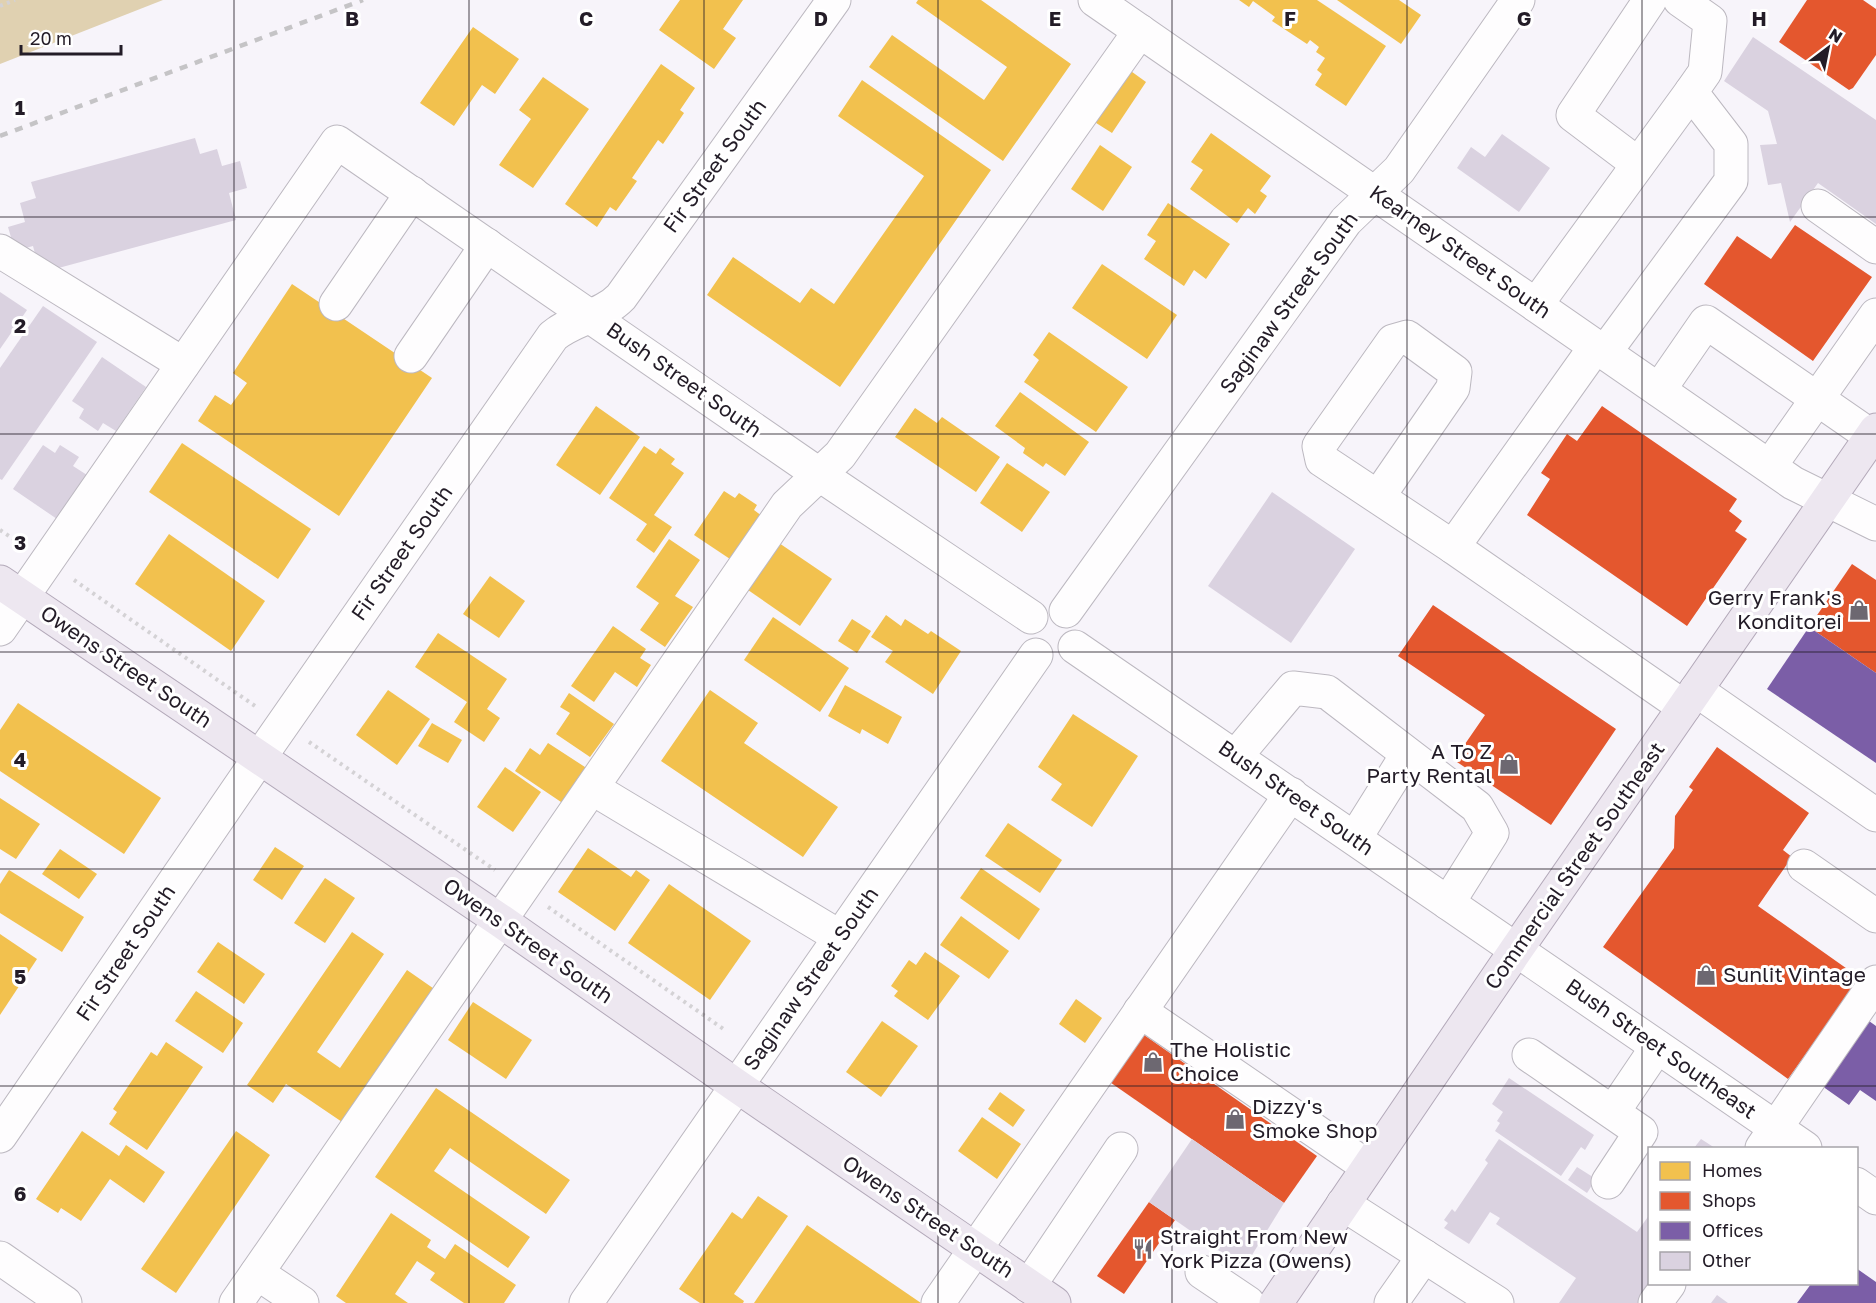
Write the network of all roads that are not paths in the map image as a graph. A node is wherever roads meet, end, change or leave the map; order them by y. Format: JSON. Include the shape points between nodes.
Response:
{"nodes":[{"id":1,"x":834,"y":0,"type":"edge"},
{"id":2,"x":1095,"y":0,"type":"edge"},
{"id":3,"x":1518,"y":0,"type":"edge"},
{"id":4,"x":1650,"y":0,"type":"edge"},
{"id":5,"x":1680,"y":0,"type":"edge"},
{"id":6,"x":1140,"y":31,"type":"junction"},
{"id":7,"x":1691,"y":92,"type":"junction"},
{"id":8,"x":1638,"y":164,"type":"junction"},
{"id":9,"x":412,"y":193,"type":"junction"},
{"id":10,"x":1374,"y":194,"type":"junction"},
{"id":11,"x":1818,"y":206,"type":"dead end"},
{"id":12,"x":487,"y":245,"type":"junction"},
{"id":13,"x":1876,"y":247,"type":"edge"},
{"id":14,"x":0,"y":251,"type":"edge"},
{"id":15,"x":336,"y":304,"type":"dead end"},
{"id":16,"x":1536,"y":305,"type":"junction"},
{"id":17,"x":590,"y":315,"type":"junction"},
{"id":18,"x":1876,"y":315,"type":"edge"},
{"id":19,"x":1600,"y":349,"type":"junction"},
{"id":20,"x":411,"y":356,"type":"dead end"},
{"id":21,"x":183,"y":364,"type":"junction"},
{"id":22,"x":1659,"y":390,"type":"junction"},
{"id":23,"x":1817,"y":399,"type":"junction"},
{"id":24,"x":1874,"y":433,"type":"edge"},
{"id":25,"x":1770,"y":466,"type":"junction"},
{"id":26,"x":820,"y":475,"type":"junction"},
{"id":27,"x":1378,"y":497,"type":"junction"},
{"id":28,"x":1827,"y":500,"type":"junction"},
{"id":29,"x":1876,"y":524,"type":"edge"},
{"id":30,"x":1453,"y":547,"type":"junction"},
{"id":31,"x":11,"y":589,"type":"edge"},
{"id":32,"x":1066,"y":611,"type":"junction"},
{"id":33,"x":1031,"y":617,"type":"junction"},
{"id":34,"x":0,"y":629,"type":"edge"},
{"id":35,"x":1075,"y":647,"type":"junction"},
{"id":36,"x":1036,"y":654,"type":"junction"},
{"id":37,"x":1690,"y":699,"type":"junction"},
{"id":38,"x":1407,"y":755,"type":"junction"},
{"id":39,"x":1236,"y":756,"type":"junction"},
{"id":40,"x":260,"y":757,"type":"junction"},
{"id":41,"x":592,"y":788,"type":"junction"},
{"id":42,"x":1291,"y":794,"type":"junction"},
{"id":43,"x":1876,"y":815,"type":"edge"},
{"id":44,"x":1355,"y":838,"type":"junction"},
{"id":45,"x":1804,"y":866,"type":"dead end"},
{"id":46,"x":1448,"y":903,"type":"junction"},
{"id":47,"x":1876,"y":916,"type":"edge"},
{"id":48,"x":501,"y":921,"type":"junction"},
{"id":49,"x":840,"y":937,"type":"junction"},
{"id":50,"x":1516,"y":950,"type":"junction"},
{"id":51,"x":1876,"y":982,"type":"edge"},
{"id":52,"x":1140,"y":1011,"type":"junction"},
{"id":53,"x":1657,"y":1047,"type":"junction"},
{"id":54,"x":1529,"y":1055,"type":"dead end"},
{"id":55,"x":737,"y":1086,"type":"junction"},
{"id":56,"x":1613,"y":1112,"type":"junction"},
{"id":57,"x":0,"y":1136,"type":"edge"},
{"id":58,"x":1769,"y":1139,"type":"edge"},
{"id":59,"x":1798,"y":1147,"type":"edge"},
{"id":60,"x":1120,"y":1149,"type":"dead end"},
{"id":61,"x":1368,"y":1167,"type":"junction"},
{"id":62,"x":1608,"y":1182,"type":"dead end"},
{"id":63,"x":1858,"y":1185,"type":"edge"},
{"id":64,"x":1876,"y":1198,"type":"edge"},
{"id":65,"x":1343,"y":1204,"type":"junction"},
{"id":66,"x":975,"y":1249,"type":"junction"},
{"id":67,"x":1424,"y":1256,"type":"junction"},
{"id":68,"x":0,"y":1258,"type":"edge"},
{"id":69,"x":1202,"y":1272,"type":"dead end"},
{"id":70,"x":257,"y":1273,"type":"junction"},
{"id":71,"x":1668,"y":1285,"type":"edge"},
{"id":72,"x":1041,"y":1294,"type":"edge"},
{"id":73,"x":65,"y":1303,"type":"edge"},
{"id":74,"x":236,"y":1303,"type":"edge"},
{"id":75,"x":302,"y":1303,"type":"edge"},
{"id":76,"x":586,"y":1303,"type":"edge"},
{"id":77,"x":938,"y":1303,"type":"edge"},
{"id":78,"x":1248,"y":1303,"type":"edge"},
{"id":79,"x":1276,"y":1303,"type":"edge"},
{"id":80,"x":1391,"y":1303,"type":"edge"},
{"id":81,"x":1497,"y":1303,"type":"edge"},
{"id":82,"x":1655,"y":1303,"type":"edge"}],
"edges":[{"from":1,"to":17,"type":"street","name":"Fir Street South","via":[[621,297],[612,306]]},
{"from":2,"to":6,"type":"street","name":"Kearney Street South"},
{"from":3,"to":10,"type":"street","name":"Saginaw Street South","via":[[1399,170]]},
{"from":4,"to":8,"type":"street","via":[[1572,115]]},
{"from":5,"to":7,"type":"street","via":[[1710,21],[1705,72]]},
{"from":6,"to":10,"type":"street","name":"Kearney Street South"},
{"from":6,"to":26,"type":"street","via":[[840,455]]},
{"from":7,"to":8,"type":"street"},
{"from":7,"to":19,"type":"street","via":[[1731,144],[1731,181]]},
{"from":8,"to":16,"type":"street"},
{"from":9,"to":12,"type":"street","name":"Bush Street South"},
{"from":9,"to":15,"type":"street"},
{"from":9,"to":21,"type":"street","name":"Bush Street South","via":[[337,142]]},
{"from":10,"to":16,"type":"street","name":"Kearney Street South"},
{"from":10,"to":32,"type":"street","name":"Saginaw Street South","via":[[1346,221]]},
{"from":11,"to":13,"type":"street"},
{"from":12,"to":17,"type":"street","name":"Bush Street South"},
{"from":12,"to":20,"type":"street"},
{"from":14,"to":21,"type":"street"},
{"from":16,"to":19,"type":"street","name":"Kearney Street South"},
{"from":17,"to":26,"type":"street","name":"Bush Street South"},
{"from":17,"to":40,"type":"street","name":"Fir Street South","via":[[553,336]]},
{"from":18,"to":23,"type":"street"},
{"from":19,"to":22,"type":"street","name":"Kearney Street South"},
{"from":19,"to":30,"type":"street"},
{"from":21,"to":31,"type":"street","via":[[46,562]]},
{"from":22,"to":23,"type":"street","via":[[1706,322]]},
{"from":22,"to":25,"type":"street","name":"Kearney Street South"},
{"from":23,"to":24,"type":"street"},
{"from":23,"to":25,"type":"street"},
{"from":24,"to":28,"type":"main road","name":"Commercial Street Southeast"},
{"from":25,"to":28,"type":"street","name":"Kearney Street South"},
{"from":26,"to":33,"type":"street","name":"Bush Street South"},
{"from":26,"to":41,"type":"street","via":[[787,505]]},
{"from":27,"to":27,"type":"street","via":[[1322,460],[1319,446],[1393,341],[1407,337],[1455,372],[1453,388]]},
{"from":27,"to":30,"type":"street"},
{"from":28,"to":29,"type":"street","name":"Kearney Street South"},
{"from":28,"to":37,"type":"main road","name":"Commercial Street Southeast"},
{"from":30,"to":37,"type":"street"},
{"from":31,"to":34,"type":"street"},
{"from":31,"to":40,"type":"main road","name":"Owens Street South"},
{"from":32,"to":33,"type":"street","via":[[1052,606]]},
{"from":32,"to":35,"type":"street","via":[[1073,616],[1079,632]]},
{"from":33,"to":36,"type":"street","via":[[1025,633]]},
{"from":35,"to":36,"type":"street","via":[[1070,654],[1053,660]]},
{"from":35,"to":39,"type":"street","name":"Bush Street South"},
{"from":36,"to":49,"type":"street","name":"Saginaw Street South"},
{"from":37,"to":43,"type":"street"},
{"from":37,"to":50,"type":"main road","name":"Commercial Street Southeast"},
{"from":38,"to":39,"type":"street","via":[[1328,692],[1293,688]]},
{"from":38,"to":44,"type":"street"},
{"from":38,"to":46,"type":"street","via":[[1477,807],[1492,833]]},
{"from":39,"to":42,"type":"street","name":"Bush Street South"},
{"from":40,"to":48,"type":"main road","name":"Owens Street South"},
{"from":40,"to":57,"type":"street","name":"Fir Street South"},
{"from":41,"to":48,"type":"street"},
{"from":41,"to":49,"type":"street"},
{"from":42,"to":44,"type":"street","name":"Bush Street South"},
{"from":42,"to":52,"type":"street"},
{"from":44,"to":46,"type":"street","name":"Bush Street South"},
{"from":45,"to":47,"type":"street"},
{"from":46,"to":50,"type":"street","name":"Bush Street South"},
{"from":48,"to":55,"type":"main road","name":"Owens Street South"},
{"from":48,"to":70,"type":"street"},
{"from":49,"to":55,"type":"street","name":"Saginaw Street South"},
{"from":50,"to":53,"type":"street","name":"Bush Street Southeast"},
{"from":50,"to":61,"type":"main road","name":"Commercial Street Southeast"},
{"from":51,"to":58,"type":"street"},
{"from":52,"to":61,"type":"street"},
{"from":52,"to":66,"type":"street"},
{"from":53,"to":56,"type":"street"},
{"from":53,"to":58,"type":"street","name":"Bush Street Southeast"},
{"from":54,"to":56,"type":"street"},
{"from":55,"to":66,"type":"main road","name":"Owens Street South"},
{"from":55,"to":76,"type":"street","name":"Saginaw Street South"},
{"from":56,"to":62,"type":"street","via":[[1641,1132]]},
{"from":58,"to":59,"type":"street","name":"Bush Street Southeast"},
{"from":60,"to":72,"type":"street"},
{"from":61,"to":65,"type":"main road","name":"Commercial Street Southeast"},
{"from":63,"to":64,"type":"street"},
{"from":65,"to":67,"type":"street"},
{"from":65,"to":79,"type":"main road","name":"Commercial Street Southeast"},
{"from":66,"to":72,"type":"main road","name":"Owens Street South"},
{"from":66,"to":77,"type":"street"},
{"from":67,"to":80,"type":"street"},
{"from":67,"to":81,"type":"street"},
{"from":68,"to":73,"type":"street"},
{"from":69,"to":78,"type":"street"},
{"from":70,"to":74,"type":"street"},
{"from":70,"to":75,"type":"street"},
{"from":71,"to":82,"type":"street"}]}
